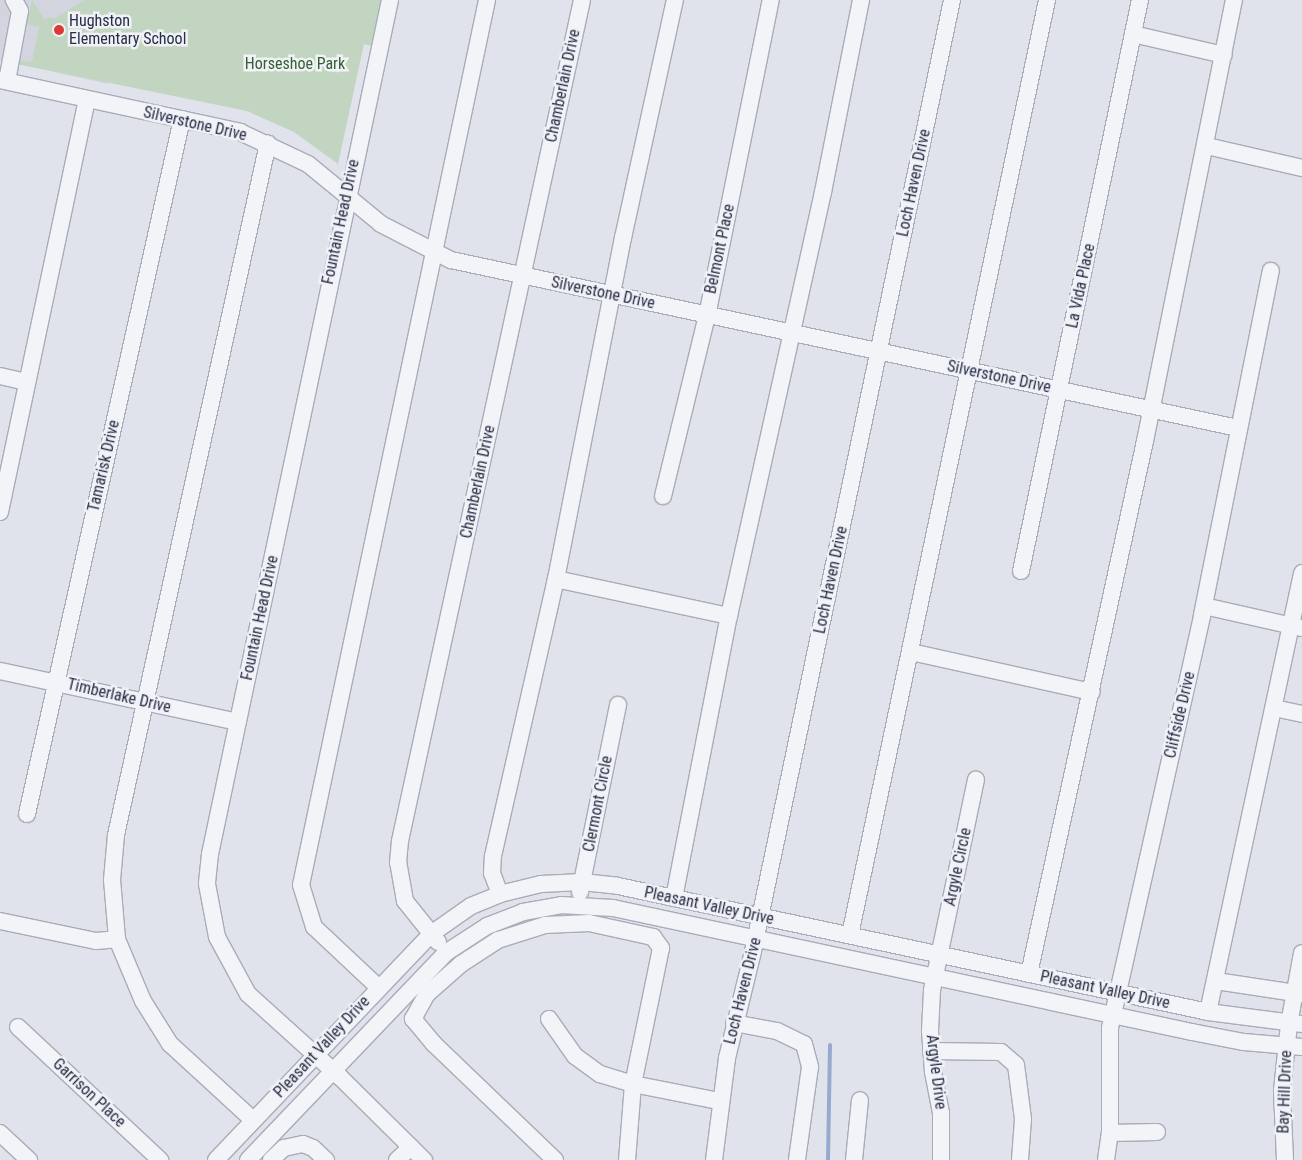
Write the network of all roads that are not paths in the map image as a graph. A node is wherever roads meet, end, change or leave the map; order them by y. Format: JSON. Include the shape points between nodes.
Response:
{"nodes":[{"id":1,"x":14,"y":0,"type":"edge"},
{"id":2,"x":390,"y":0,"type":"edge"},
{"id":3,"x":487,"y":0,"type":"edge"},
{"id":4,"x":582,"y":0,"type":"edge"},
{"id":5,"x":675,"y":0,"type":"edge"},
{"id":6,"x":771,"y":0,"type":"edge"},
{"id":7,"x":861,"y":0,"type":"edge"},
{"id":8,"x":952,"y":0,"type":"edge"},
{"id":9,"x":1047,"y":0,"type":"edge"},
{"id":10,"x":1140,"y":0,"type":"edge"},
{"id":11,"x":1234,"y":0,"type":"edge"},
{"id":12,"x":1134,"y":34,"type":"junction"},
{"id":13,"x":1224,"y":55,"type":"junction"},
{"id":14,"x":4,"y":81,"type":"edge"},
{"id":15,"x":87,"y":99,"type":"junction"},
{"id":16,"x":182,"y":119,"type":"junction"},
{"id":17,"x":268,"y":143,"type":"junction"},
{"id":18,"x":1207,"y":146,"type":"junction"},
{"id":19,"x":1302,"y":168,"type":"edge"},
{"id":20,"x":346,"y":196,"type":"junction"},
{"id":21,"x":433,"y":252,"type":"junction"},
{"id":22,"x":1271,"y":271,"type":"dead end"},
{"id":23,"x":523,"y":276,"type":"junction"},
{"id":24,"x":613,"y":294,"type":"junction"},
{"id":25,"x":707,"y":316,"type":"junction"},
{"id":26,"x":790,"y":333,"type":"junction"},
{"id":27,"x":879,"y":351,"type":"junction"},
{"id":28,"x":971,"y":371,"type":"junction"},
{"id":29,"x":0,"y":376,"type":"edge"},
{"id":30,"x":27,"y":382,"type":"junction"},
{"id":31,"x":1059,"y":390,"type":"junction"},
{"id":32,"x":1150,"y":410,"type":"junction"},
{"id":33,"x":1238,"y":428,"type":"junction"},
{"id":34,"x":663,"y":496,"type":"dead end"},
{"id":35,"x":0,"y":512,"type":"edge"},
{"id":36,"x":1021,"y":571,"type":"dead end"},
{"id":37,"x":1302,"y":573,"type":"edge"},
{"id":38,"x":556,"y":579,"type":"junction"},
{"id":39,"x":1204,"y":606,"type":"junction"},
{"id":40,"x":729,"y":616,"type":"junction"},
{"id":41,"x":1297,"y":626,"type":"edge"},
{"id":42,"x":911,"y":652,"type":"junction"},
{"id":43,"x":0,"y":671,"type":"edge"},
{"id":44,"x":55,"y":681,"type":"junction"},
{"id":45,"x":1092,"y":692,"type":"junction"},
{"id":46,"x":145,"y":702,"type":"junction"},
{"id":47,"x":618,"y":705,"type":"dead end"},
{"id":48,"x":1274,"y":708,"type":"junction"},
{"id":49,"x":1302,"y":714,"type":"edge"},
{"id":50,"x":238,"y":722,"type":"junction"},
{"id":51,"x":976,"y":780,"type":"dead end"},
{"id":52,"x":27,"y":814,"type":"dead end"},
{"id":53,"x":582,"y":882,"type":"junction"},
{"id":54,"x":500,"y":894,"type":"junction"},
{"id":55,"x":674,"y":898,"type":"junction"},
{"id":56,"x":578,"y":904,"type":"junction"},
{"id":57,"x":761,"y":917,"type":"junction"},
{"id":58,"x":0,"y":921,"type":"edge"},
{"id":59,"x":431,"y":934,"type":"junction"},
{"id":60,"x":850,"y":936,"type":"junction"},
{"id":61,"x":117,"y":939,"type":"junction"},
{"id":62,"x":756,"y":939,"type":"junction"},
{"id":63,"x":446,"y":952,"type":"junction"},
{"id":64,"x":1302,"y":953,"type":"edge"},
{"id":65,"x":939,"y":954,"type":"junction"},
{"id":66,"x":1029,"y":974,"type":"junction"},
{"id":67,"x":935,"y":977,"type":"junction"},
{"id":68,"x":1216,"y":981,"type":"junction"},
{"id":69,"x":378,"y":987,"type":"junction"},
{"id":70,"x":1117,"y":992,"type":"junction"},
{"id":71,"x":1298,"y":995,"type":"edge"},
{"id":72,"x":1208,"y":1012,"type":"junction"},
{"id":73,"x":1113,"y":1015,"type":"junction"},
{"id":74,"x":549,"y":1019,"type":"dead end"},
{"id":75,"x":734,"y":1023,"type":"junction"},
{"id":76,"x":1295,"y":1024,"type":"edge"},
{"id":77,"x":18,"y":1027,"type":"dead end"},
{"id":78,"x":1294,"y":1046,"type":"edge"},
{"id":79,"x":931,"y":1051,"type":"junction"},
{"id":80,"x":316,"y":1055,"type":"junction"},
{"id":81,"x":332,"y":1070,"type":"junction"},
{"id":82,"x":633,"y":1084,"type":"junction"},
{"id":83,"x":860,"y":1100,"type":"dead end"},
{"id":84,"x":719,"y":1101,"type":"junction"},
{"id":85,"x":254,"y":1120,"type":"junction"},
{"id":86,"x":1157,"y":1132,"type":"dead end"},
{"id":87,"x":0,"y":1133,"type":"edge"},
{"id":88,"x":1110,"y":1133,"type":"junction"},
{"id":89,"x":410,"y":1147,"type":"junction"},
{"id":90,"x":29,"y":1160,"type":"edge"},
{"id":91,"x":160,"y":1160,"type":"edge"},
{"id":92,"x":216,"y":1160,"type":"edge"},
{"id":93,"x":248,"y":1160,"type":"edge"},
{"id":94,"x":271,"y":1160,"type":"edge"},
{"id":95,"x":326,"y":1160,"type":"edge"},
{"id":96,"x":397,"y":1160,"type":"edge"},
{"id":97,"x":424,"y":1160,"type":"edge"},
{"id":98,"x":555,"y":1160,"type":"edge"},
{"id":99,"x":627,"y":1160,"type":"edge"},
{"id":100,"x":714,"y":1160,"type":"edge"},
{"id":101,"x":797,"y":1160,"type":"edge"},
{"id":102,"x":854,"y":1160,"type":"edge"},
{"id":103,"x":941,"y":1160,"type":"edge"},
{"id":104,"x":1020,"y":1160,"type":"edge"},
{"id":105,"x":1106,"y":1160,"type":"edge"},
{"id":106,"x":1285,"y":1160,"type":"edge"}],
"edges":[{"from":1,"to":14,"type":"street","via":[[20,10]]},
{"from":2,"to":20,"type":"street","name":"Fountain Head Drive"},
{"from":3,"to":21,"type":"street"},
{"from":4,"to":23,"type":"street","name":"Chamberlain Drive"},
{"from":5,"to":24,"type":"street"},
{"from":6,"to":25,"type":"street","name":"Belmont Place"},
{"from":7,"to":26,"type":"street"},
{"from":8,"to":27,"type":"street","name":"Loch Haven Drive"},
{"from":9,"to":28,"type":"street"},
{"from":10,"to":12,"type":"street","name":"La Vida Place"},
{"from":11,"to":13,"type":"street"},
{"from":12,"to":13,"type":"street"},
{"from":12,"to":31,"type":"street","name":"La Vida Place"},
{"from":13,"to":18,"type":"street"},
{"from":14,"to":15,"type":"street","name":"Silverstone Drive"},
{"from":15,"to":16,"type":"street","name":"Silverstone Drive"},
{"from":15,"to":30,"type":"street"},
{"from":16,"to":17,"type":"street","name":"Silverstone Drive","via":[[240,132]]},
{"from":16,"to":44,"type":"street","name":"Tamarisk Drive"},
{"from":17,"to":20,"type":"street","name":"Silverstone Drive","via":[[308,164]]},
{"from":17,"to":46,"type":"street","via":[[260,166]]},
{"from":18,"to":19,"type":"street"},
{"from":18,"to":32,"type":"street"},
{"from":20,"to":21,"type":"street","name":"Silverstone Drive","via":[[381,224]]},
{"from":20,"to":50,"type":"street","name":"Fountain Head Drive"},
{"from":21,"to":23,"type":"street","name":"Silverstone Drive","via":[[451,260]]},
{"from":21,"to":69,"type":"street","via":[[301,886],[314,927]]},
{"from":22,"to":33,"type":"street","name":"Cliffside Drive"},
{"from":23,"to":24,"type":"street","name":"Silverstone Drive"},
{"from":23,"to":59,"type":"street","name":"Chamberlain Drive","via":[[400,841],[398,863],[405,901]]},
{"from":24,"to":25,"type":"street","name":"Silverstone Drive"},
{"from":24,"to":38,"type":"street"},
{"from":25,"to":26,"type":"street","name":"Silverstone Drive"},
{"from":25,"to":34,"type":"street","name":"Belmont Place"},
{"from":26,"to":27,"type":"street","name":"Silverstone Drive"},
{"from":26,"to":40,"type":"street"},
{"from":27,"to":28,"type":"street","name":"Silverstone Drive"},
{"from":27,"to":57,"type":"street","name":"Loch Haven Drive"},
{"from":28,"to":31,"type":"street","name":"Silverstone Drive"},
{"from":28,"to":42,"type":"street"},
{"from":29,"to":30,"type":"street"},
{"from":30,"to":35,"type":"street"},
{"from":31,"to":32,"type":"street","name":"Silverstone Drive"},
{"from":31,"to":36,"type":"street","name":"La Vida Place"},
{"from":32,"to":33,"type":"street","name":"Silverstone Drive"},
{"from":32,"to":45,"type":"street"},
{"from":33,"to":39,"type":"street","name":"Cliffside Drive"},
{"from":37,"to":41,"type":"street"},
{"from":38,"to":40,"type":"street"},
{"from":38,"to":54,"type":"street","via":[[493,856],[492,873]]},
{"from":39,"to":41,"type":"street"},
{"from":39,"to":70,"type":"street","name":"Cliffside Drive"},
{"from":40,"to":55,"type":"street"},
{"from":41,"to":48,"type":"street"},
{"from":42,"to":45,"type":"street"},
{"from":42,"to":60,"type":"street"},
{"from":43,"to":44,"type":"street","name":"Timberlake Drive"},
{"from":44,"to":46,"type":"street","name":"Timberlake Drive"},
{"from":44,"to":52,"type":"street","name":"Tamarisk Drive"},
{"from":45,"to":66,"type":"street"},
{"from":46,"to":50,"type":"street","name":"Timberlake Drive"},
{"from":46,"to":61,"type":"street","via":[[116,835],[112,880]]},
{"from":47,"to":53,"type":"street","name":"Clermont Circle"},
{"from":48,"to":49,"type":"street"},
{"from":48,"to":68,"type":"street"},
{"from":50,"to":80,"type":"street","name":"Fountain Head Drive","via":[[210,854],[207,884],[210,910],[221,946],[248,994]]},
{"from":51,"to":65,"type":"street","name":"Argyle Circle"},
{"from":53,"to":54,"type":"street","name":"Pleasant Valley Drive","via":[[541,884]]},
{"from":53,"to":55,"type":"street","name":"Pleasant Valley Drive"},
{"from":53,"to":56,"type":"street","name":"Clermont Circle"},
{"from":54,"to":59,"type":"street","name":"Pleasant Valley Drive","via":[[471,906]]},
{"from":55,"to":57,"type":"street","name":"Pleasant Valley Drive"},
{"from":56,"to":62,"type":"street","name":"Pleasant Valley Drive","via":[[612,908]]},
{"from":56,"to":63,"type":"street","name":"Pleasant Valley Drive","via":[[523,912],[496,922]]},
{"from":57,"to":60,"type":"street","name":"Pleasant Valley Drive"},
{"from":57,"to":62,"type":"street","name":"Loch Haven Drive"},
{"from":58,"to":61,"type":"street","via":[[96,941]]},
{"from":59,"to":63,"type":"street","name":"Chamberlain Drive"},
{"from":59,"to":69,"type":"street","name":"Pleasant Valley Drive"},
{"from":60,"to":65,"type":"street","name":"Pleasant Valley Drive"},
{"from":61,"to":85,"type":"street","via":[[143,1001],[170,1044]]},
{"from":62,"to":67,"type":"street","name":"Pleasant Valley Drive"},
{"from":62,"to":75,"type":"street","name":"Loch Haven Drive"},
{"from":63,"to":81,"type":"street","name":"Pleasant Valley Drive"},
{"from":64,"to":71,"type":"street","name":"Bay Hill Drive"},
{"from":65,"to":66,"type":"street","name":"Pleasant Valley Drive"},
{"from":65,"to":67,"type":"street","name":"Argyle Drive"},
{"from":66,"to":70,"type":"street","name":"Pleasant Valley Drive"},
{"from":67,"to":73,"type":"street","name":"Pleasant Valley Drive"},
{"from":67,"to":79,"type":"street","name":"Argyle Drive"},
{"from":68,"to":71,"type":"street"},
{"from":68,"to":72,"type":"street"},
{"from":69,"to":80,"type":"street","name":"Pleasant Valley Drive"},
{"from":70,"to":72,"type":"street","name":"Pleasant Valley Drive"},
{"from":70,"to":73,"type":"street","name":"Cliffside Drive"},
{"from":71,"to":76,"type":"street","name":"Bay Hill Drive"},
{"from":72,"to":76,"type":"street","name":"Pleasant Valley Drive"},
{"from":73,"to":78,"type":"street","name":"Pleasant Valley Drive","via":[[1244,1042]]},
{"from":73,"to":88,"type":"street","name":"Cliffside Drive","via":[[1108,1051]]},
{"from":74,"to":82,"type":"street","via":[[575,1056],[600,1074]]},
{"from":75,"to":84,"type":"street","name":"Loch Haven Drive"},
{"from":75,"to":101,"type":"street","via":[[777,1031],[804,1044],[810,1067]]},
{"from":76,"to":78,"type":"street","name":"Bay Hill Drive"},
{"from":77,"to":91,"type":"street","name":"Garrison Place"},
{"from":78,"to":106,"type":"street","name":"Bay Hill Drive","via":[[1282,1090]]},
{"from":79,"to":103,"type":"street","name":"Argyle Drive","via":[[941,1113]]},
{"from":79,"to":104,"type":"street","via":[[1000,1052],[1016,1065],[1022,1119]]},
{"from":80,"to":81,"type":"street","name":"Fountain Head Drive"},
{"from":80,"to":85,"type":"street","name":"Pleasant Valley Drive"},
{"from":81,"to":89,"type":"street","name":"Fountain Head Drive"},
{"from":81,"to":93,"type":"street","name":"Pleasant Valley Drive"},
{"from":82,"to":84,"type":"street"},
{"from":82,"to":98,"type":"street","via":[[661,948],[653,937],[589,923],[545,925],[498,940],[462,964],[427,994],[413,1019],[434,1044]]},
{"from":82,"to":99,"type":"street"},
{"from":83,"to":102,"type":"street"},
{"from":84,"to":100,"type":"street","name":"Loch Haven Drive"},
{"from":85,"to":92,"type":"street","name":"Pleasant Valley Drive"},
{"from":86,"to":88,"type":"street"},
{"from":87,"to":90,"type":"street"},
{"from":88,"to":105,"type":"street","name":"Cliffside Drive"},
{"from":89,"to":96,"type":"street"},
{"from":89,"to":97,"type":"street","name":"Fountain Head Drive"},
{"from":94,"to":95,"type":"street","via":[[284,1148],[302,1144],[313,1148]]}]}
